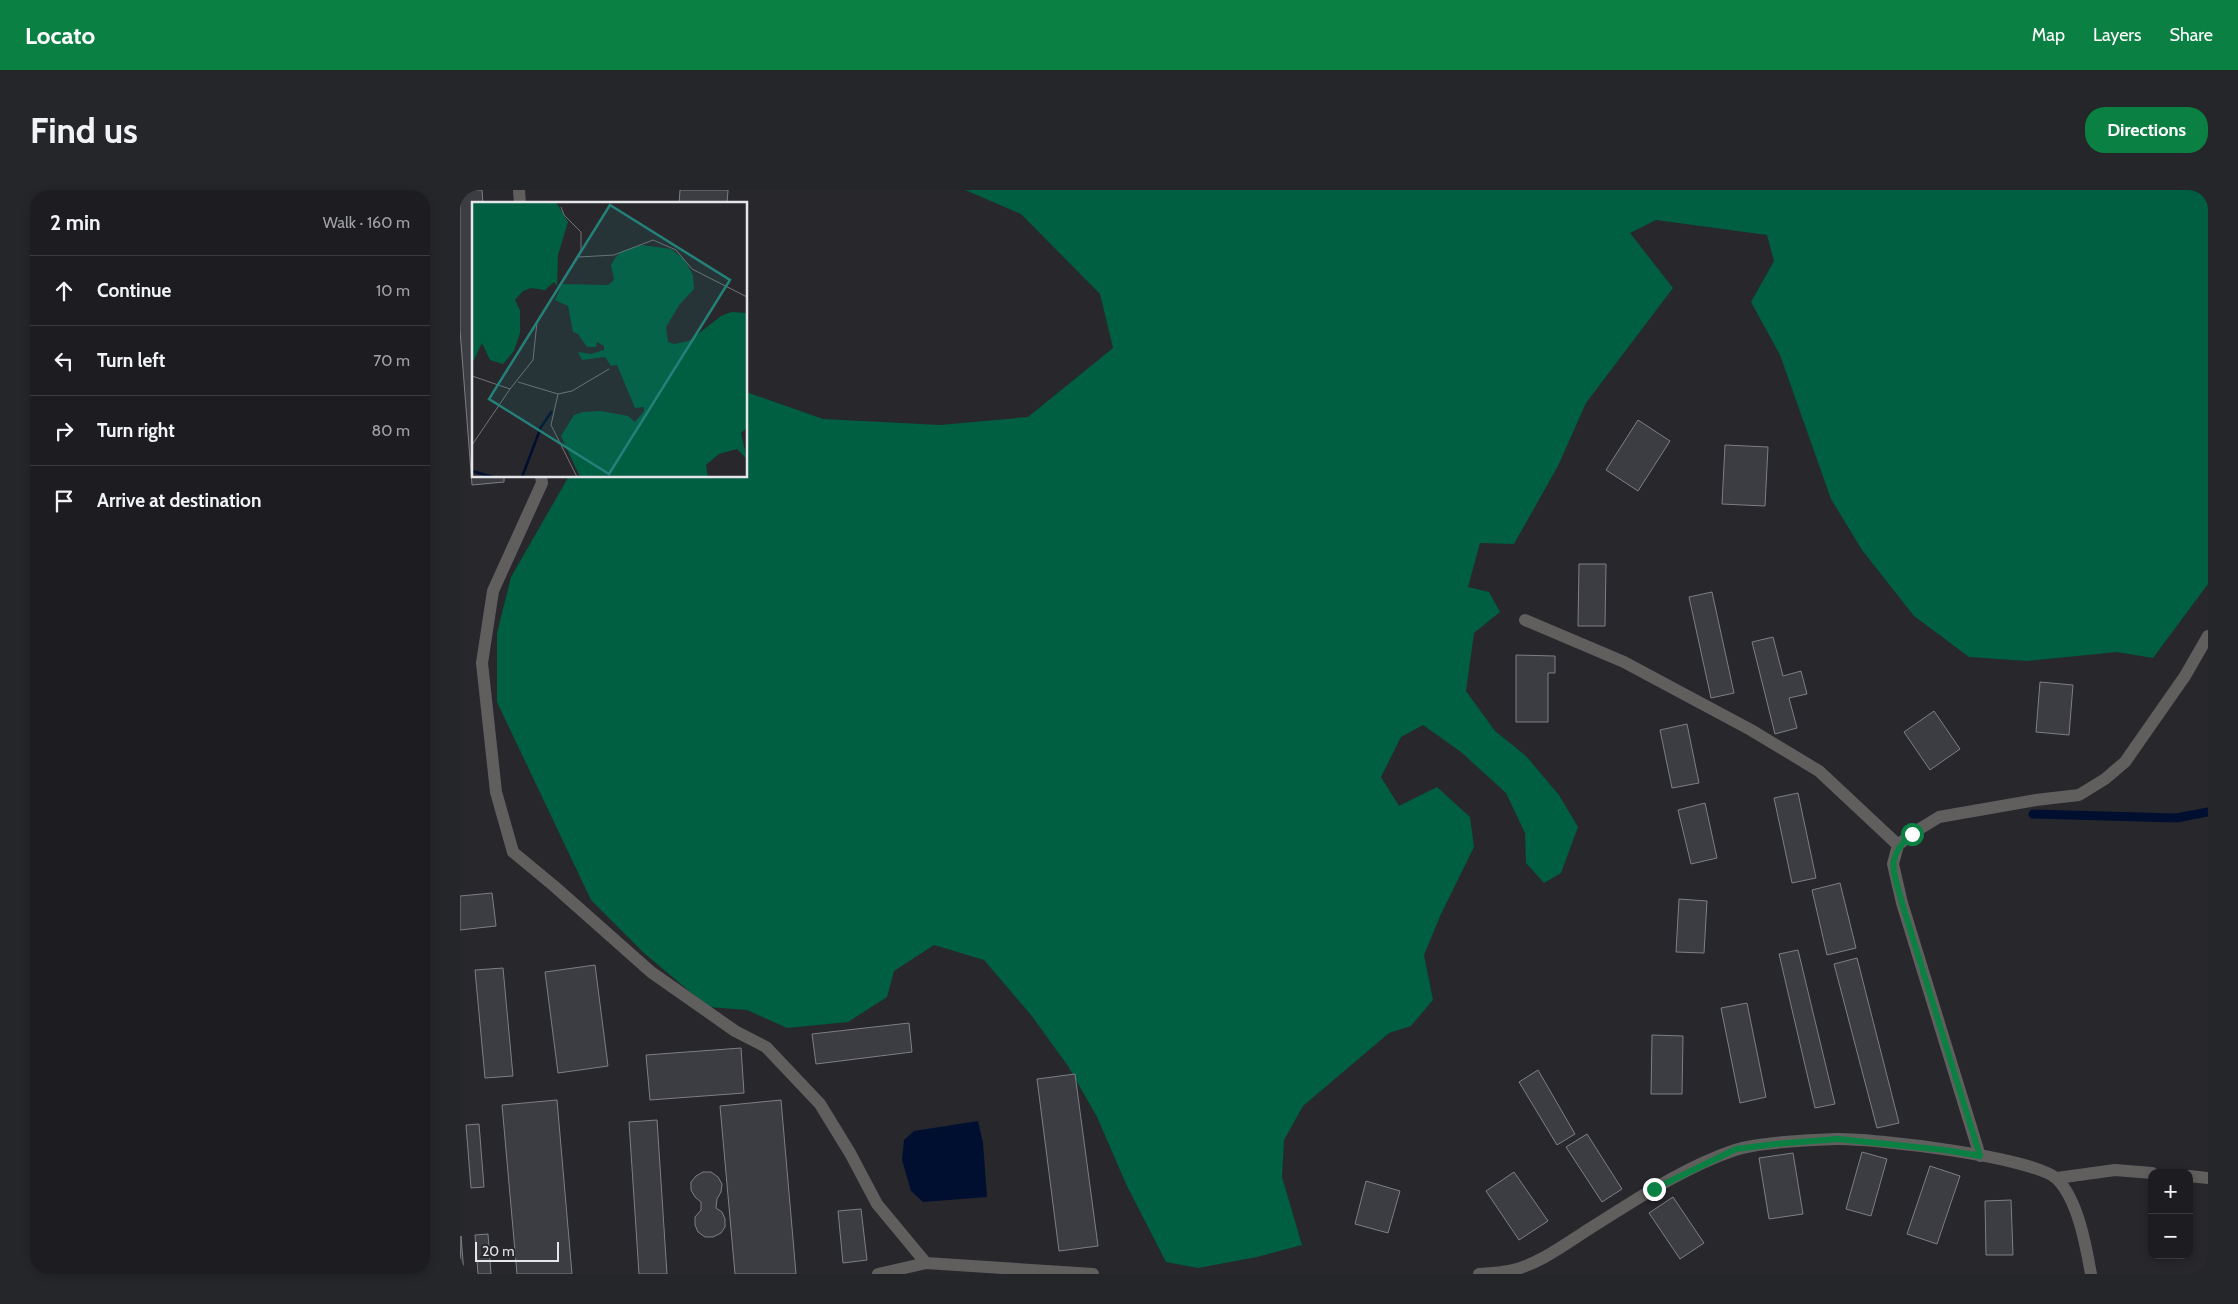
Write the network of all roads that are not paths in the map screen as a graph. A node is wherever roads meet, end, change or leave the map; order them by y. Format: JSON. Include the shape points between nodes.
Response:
{"nodes":[{"id":1,"x":542,"y":478,"type":"edge"},
{"id":2,"x":1525,"y":620,"type":"dead end"},
{"id":3,"x":2208,"y":636,"type":"edge"},
{"id":4,"x":1898,"y":846,"type":"junction"},
{"id":5,"x":1980,"y":1156,"type":"junction"},
{"id":6,"x":2148,"y":1173,"type":"edge"},
{"id":7,"x":2193,"y":1176,"type":"edge"},
{"id":8,"x":2057,"y":1178,"type":"junction"},
{"id":9,"x":2208,"y":1178,"type":"edge"},
{"id":10,"x":926,"y":1263,"type":"junction"},
{"id":11,"x":878,"y":1274,"type":"edge"},
{"id":12,"x":1093,"y":1274,"type":"edge"},
{"id":13,"x":1479,"y":1274,"type":"edge"},
{"id":14,"x":2091,"y":1274,"type":"edge"}],
"edges":[{"from":1,"to":10,"type":"street","via":[[493,591],[482,663],[496,792],[513,852],[651,972],[735,1031],[766,1047],[820,1104],[877,1204]]},
{"from":2,"to":4,"type":"street","via":[[1624,662],[1751,730],[1819,771]]},
{"from":3,"to":4,"type":"street","via":[[2186,676],[2125,762],[2105,778],[2079,795],[1939,817]]},
{"from":4,"to":5,"type":"street","via":[[1893,864],[1902,903]]},
{"from":5,"to":8,"type":"street","via":[[2028,1165]]},
{"from":5,"to":13,"type":"street","via":[[1838,1139],[1736,1149],[1654,1189],[1548,1255],[1510,1271]]},
{"from":6,"to":8,"type":"street","via":[[2115,1170]]},
{"from":7,"to":9,"type":"street"},
{"from":8,"to":14,"type":"street","via":[[2074,1206]]},
{"from":10,"to":11,"type":"street"},
{"from":10,"to":12,"type":"street"}]}
